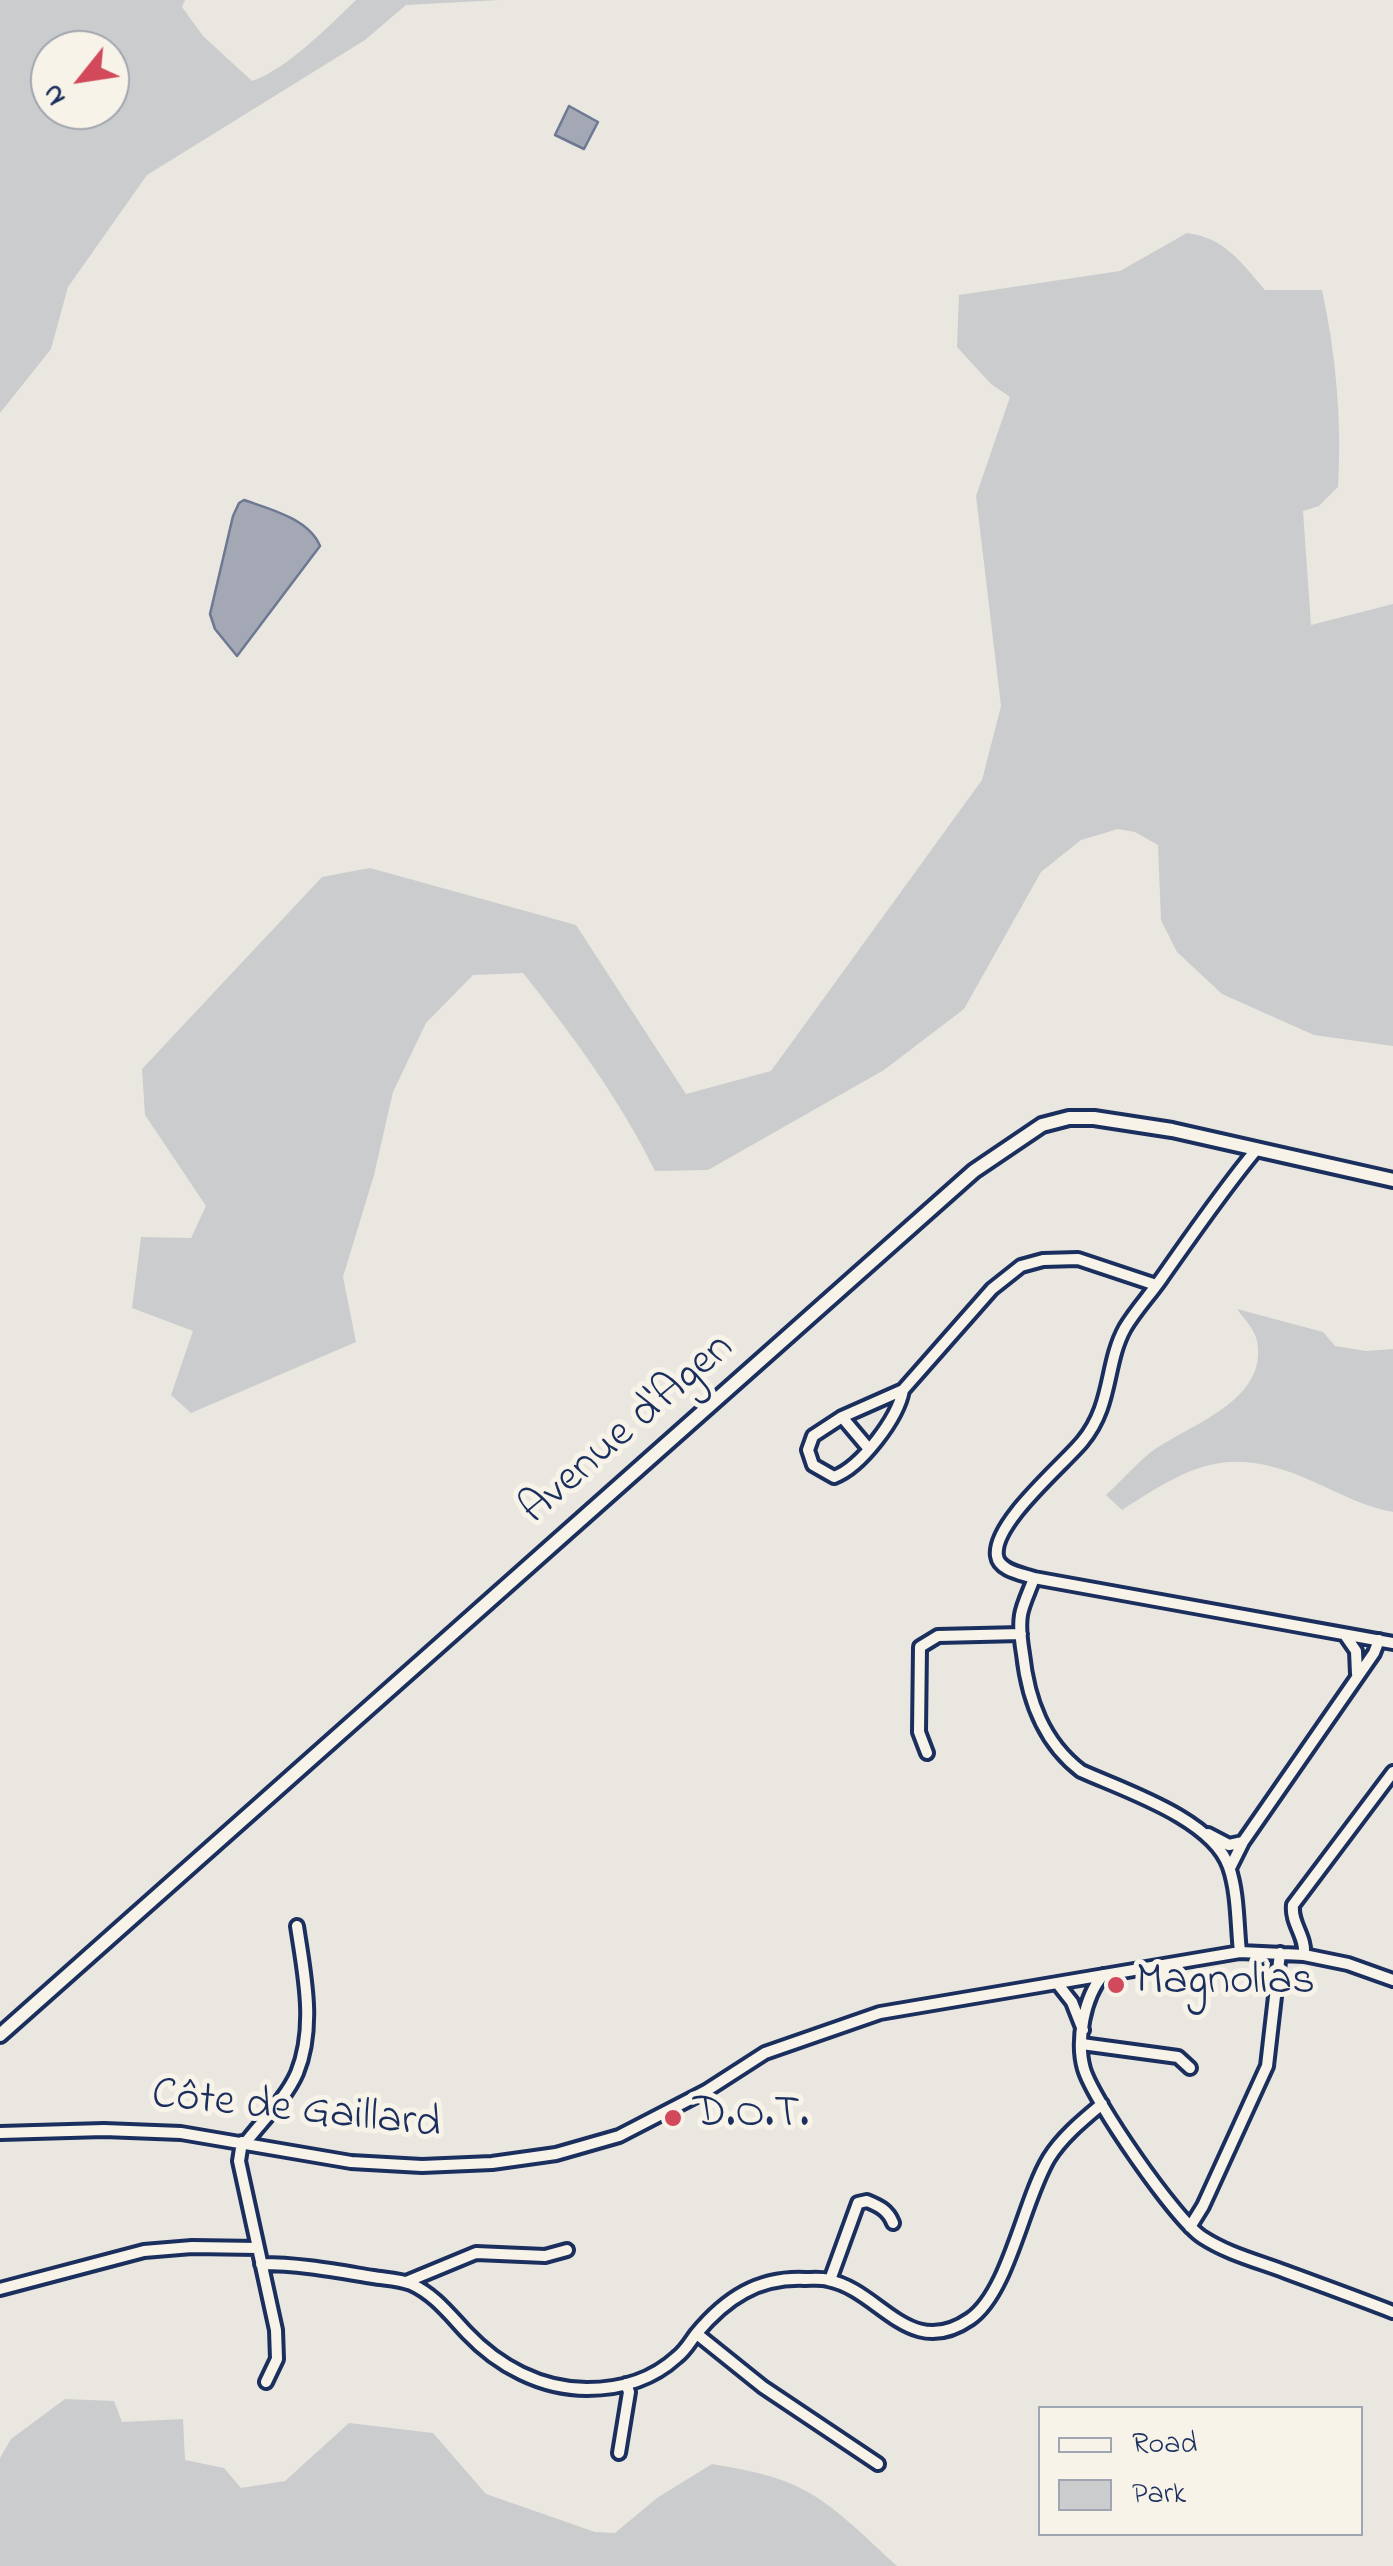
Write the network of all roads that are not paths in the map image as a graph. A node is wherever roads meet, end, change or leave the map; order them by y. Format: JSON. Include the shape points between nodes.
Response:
{"nodes":[{"id":1,"x":1256,"y":1150,"type":"junction"},
{"id":2,"x":1393,"y":1180,"type":"edge"},
{"id":3,"x":1156,"y":1285,"type":"junction"},
{"id":4,"x":903,"y":1390,"type":"junction"},
{"id":5,"x":842,"y":1417,"type":"junction"},
{"id":6,"x":868,"y":1449,"type":"junction"},
{"id":7,"x":1034,"y":1578,"type":"junction"},
{"id":8,"x":1021,"y":1634,"type":"junction"},
{"id":9,"x":1345,"y":1634,"type":"junction"},
{"id":10,"x":1379,"y":1640,"type":"junction"},
{"id":11,"x":1393,"y":1643,"type":"edge"},
{"id":12,"x":1357,"y":1675,"type":"junction"},
{"id":13,"x":927,"y":1754,"type":"dead end"},
{"id":14,"x":1393,"y":1772,"type":"edge"},
{"id":15,"x":1186,"y":1820,"type":"junction"},
{"id":16,"x":1243,"y":1842,"type":"junction"},
{"id":17,"x":1230,"y":1868,"type":"junction"},
{"id":18,"x":298,"y":1926,"type":"dead end"},
{"id":19,"x":1240,"y":1952,"type":"junction"},
{"id":20,"x":1280,"y":1953,"type":"junction"},
{"id":21,"x":1304,"y":1955,"type":"junction"},
{"id":22,"x":1103,"y":1975,"type":"junction"},
{"id":23,"x":1389,"y":1979,"type":"edge"},
{"id":24,"x":1058,"y":1983,"type":"junction"},
{"id":25,"x":0,"y":2035,"type":"edge"},
{"id":26,"x":1083,"y":2038,"type":"junction"},
{"id":27,"x":1190,"y":2068,"type":"dead end"},
{"id":28,"x":1102,"y":2104,"type":"junction"},
{"id":29,"x":0,"y":2132,"type":"edge"},
{"id":30,"x":244,"y":2142,"type":"junction"},
{"id":31,"x":893,"y":2223,"type":"dead end"},
{"id":32,"x":1190,"y":2227,"type":"junction"},
{"id":33,"x":258,"y":2248,"type":"junction"},
{"id":34,"x":567,"y":2250,"type":"dead end"},
{"id":35,"x":261,"y":2264,"type":"junction"},
{"id":36,"x":830,"y":2280,"type":"junction"},
{"id":37,"x":405,"y":2282,"type":"junction"},
{"id":38,"x":0,"y":2290,"type":"edge"},
{"id":39,"x":1393,"y":2312,"type":"edge"},
{"id":40,"x":696,"y":2334,"type":"junction"},
{"id":41,"x":266,"y":2382,"type":"dead end"},
{"id":42,"x":626,"y":2384,"type":"junction"},
{"id":43,"x":619,"y":2452,"type":"dead end"},
{"id":44,"x":878,"y":2464,"type":"dead end"}],
"edges":[{"from":1,"to":2,"type":"main road","name":"Avenue d'Agen"},
{"from":1,"to":3,"type":"street"},
{"from":1,"to":25,"type":"main road","name":"Avenue d'Agen","via":[[1136,1123],[1069,1118],[1042,1125],[998,1153]]},
{"from":3,"to":4,"type":"street","via":[[1078,1259],[1021,1266],[992,1289]]},
{"from":3,"to":7,"type":"street","via":[[1123,1331],[1096,1421],[1002,1535],[999,1564]]},
{"from":4,"to":5,"type":"street"},
{"from":4,"to":6,"type":"street","via":[[893,1417]]},
{"from":5,"to":6,"type":"street"},
{"from":5,"to":6,"type":"street","via":[[812,1436],[813,1465],[839,1476]]},
{"from":7,"to":8,"type":"street","via":[[1020,1616]]},
{"from":7,"to":9,"type":"street"},
{"from":8,"to":13,"type":"street","via":[[938,1636],[920,1647],[919,1732]]},
{"from":8,"to":15,"type":"street","via":[[1032,1700],[1067,1760]]},
{"from":9,"to":10,"type":"street"},
{"from":9,"to":12,"type":"street","via":[[1356,1652]]},
{"from":10,"to":11,"type":"street"},
{"from":10,"to":12,"type":"street"},
{"from":12,"to":16,"type":"street"},
{"from":14,"to":21,"type":"street","via":[[1293,1905]]},
{"from":15,"to":16,"type":"street","via":[[1229,1845]]},
{"from":15,"to":17,"type":"street"},
{"from":16,"to":17,"type":"street"},
{"from":17,"to":19,"type":"street"},
{"from":18,"to":30,"type":"street","via":[[306,2038],[297,2072]]},
{"from":19,"to":20,"type":"street","name":"Côte de Gaillard"},
{"from":19,"to":22,"type":"street","name":"Côte de Gaillard"},
{"from":20,"to":21,"type":"street","name":"Côte de Gaillard"},
{"from":20,"to":32,"type":"street","via":[[1267,2066]]},
{"from":21,"to":23,"type":"street","name":"Côte de Gaillard"},
{"from":22,"to":24,"type":"street","name":"Côte de Gaillard"},
{"from":22,"to":26,"type":"street","via":[[1090,1994]]},
{"from":24,"to":26,"type":"street"},
{"from":24,"to":30,"type":"street","name":"Côte de Gaillard","via":[[842,2025],[765,2054],[638,2128],[556,2154],[387,2165]]},
{"from":26,"to":27,"type":"street","via":[[1178,2057]]},
{"from":26,"to":28,"type":"street","via":[[1085,2072]]},
{"from":28,"to":32,"type":"street"},
{"from":28,"to":36,"type":"street","via":[[1050,2157],[996,2287],[968,2320],[924,2332]]},
{"from":29,"to":30,"type":"street","name":"Côte de Gaillard","via":[[181,2133]]},
{"from":30,"to":33,"type":"street","via":[[239,2161]]},
{"from":31,"to":36,"type":"street","via":[[881,2208],[858,2204]]},
{"from":32,"to":39,"type":"street","via":[[1224,2250]]},
{"from":33,"to":35,"type":"street"},
{"from":33,"to":38,"type":"street","via":[[144,2251]]},
{"from":34,"to":37,"type":"street","via":[[545,2256],[476,2253]]},
{"from":35,"to":37,"type":"street"},
{"from":35,"to":41,"type":"street","via":[[276,2330],[277,2358]]},
{"from":36,"to":40,"type":"street","via":[[784,2278],[743,2291]]},
{"from":37,"to":42,"type":"street","via":[[520,2374],[582,2389]]},
{"from":40,"to":42,"type":"street","via":[[660,2370]]},
{"from":40,"to":44,"type":"street","via":[[762,2388]]},
{"from":42,"to":43,"type":"street"}]}
